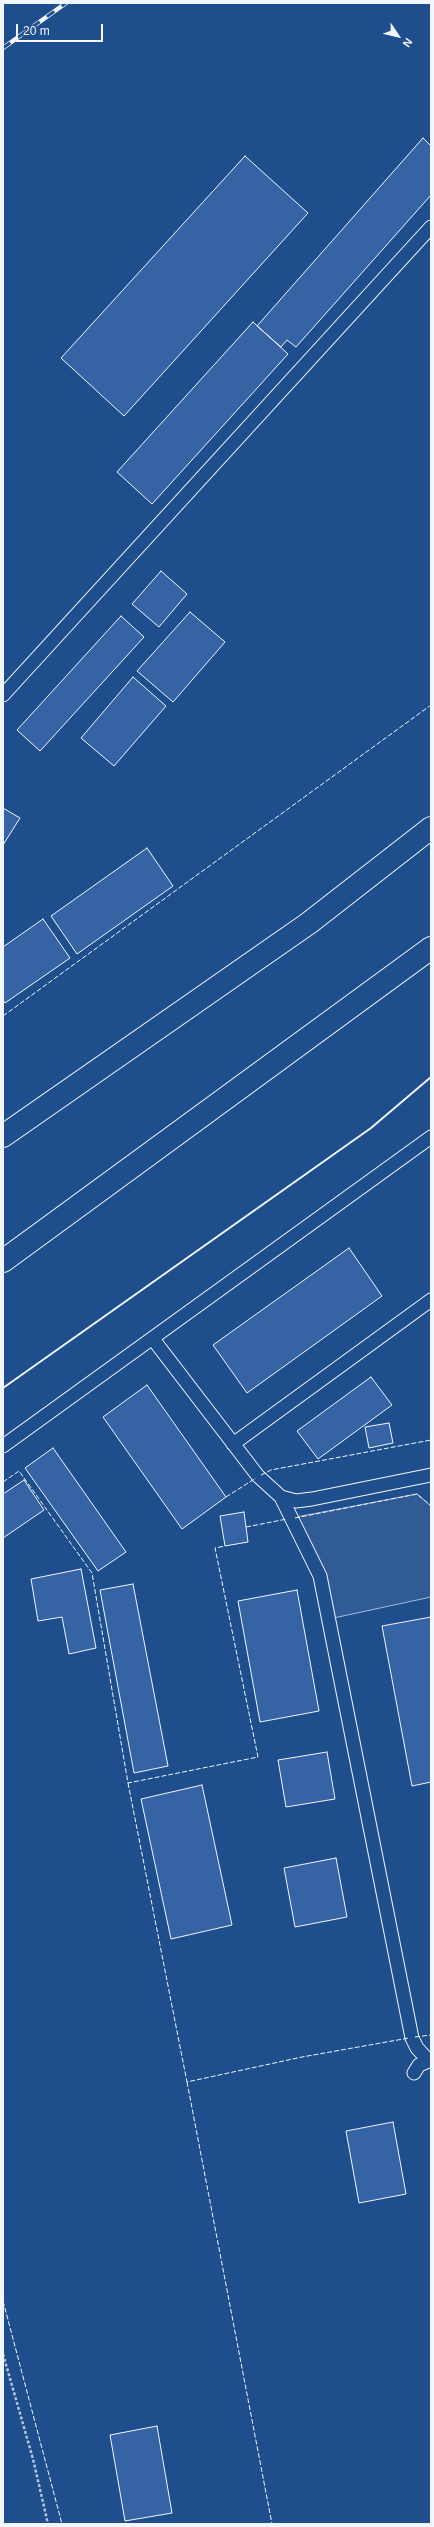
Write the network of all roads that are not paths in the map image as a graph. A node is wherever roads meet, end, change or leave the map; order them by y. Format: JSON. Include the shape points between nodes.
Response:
{"nodes":[{"id":1,"x":431,"y":227,"type":"edge"},
{"id":2,"x":3,"y":695,"type":"edge"},
{"id":3,"x":431,"y":828,"type":"edge"},
{"id":4,"x":431,"y":948,"type":"edge"},
{"id":5,"x":3,"y":1136,"type":"edge"},
{"id":6,"x":431,"y":1137,"type":"edge"},
{"id":7,"x":3,"y":1262,"type":"edge"},
{"id":8,"x":431,"y":1300,"type":"edge"},
{"id":9,"x":153,"y":1339,"type":"junction"},
{"id":10,"x":233,"y":1444,"type":"junction"},
{"id":11,"x":3,"y":1446,"type":"edge"},
{"id":12,"x":431,"y":1475,"type":"edge"},
{"id":13,"x":282,"y":1497,"type":"junction"},
{"id":14,"x":429,"y":2060,"type":"edge"},
{"id":15,"x":414,"y":2072,"type":"dead end"}],
"edges":[{"from":1,"to":2,"type":"lane"},
{"from":3,"to":5,"type":"highway","via":[[309,922]]},
{"from":4,"to":7,"type":"highway"},
{"from":6,"to":9,"type":"lane"},
{"from":8,"to":10,"type":"lane"},
{"from":9,"to":10,"type":"lane"},
{"from":9,"to":11,"type":"lane"},
{"from":10,"to":13,"type":"lane","via":[[258,1476]]},
{"from":12,"to":13,"type":"lane","via":[[312,1499],[296,1501]]},
{"from":13,"to":14,"type":"lane","via":[[320,1576],[412,2038]]},
{"from":14,"to":15,"type":"lane","via":[[419,2065]]}]}
